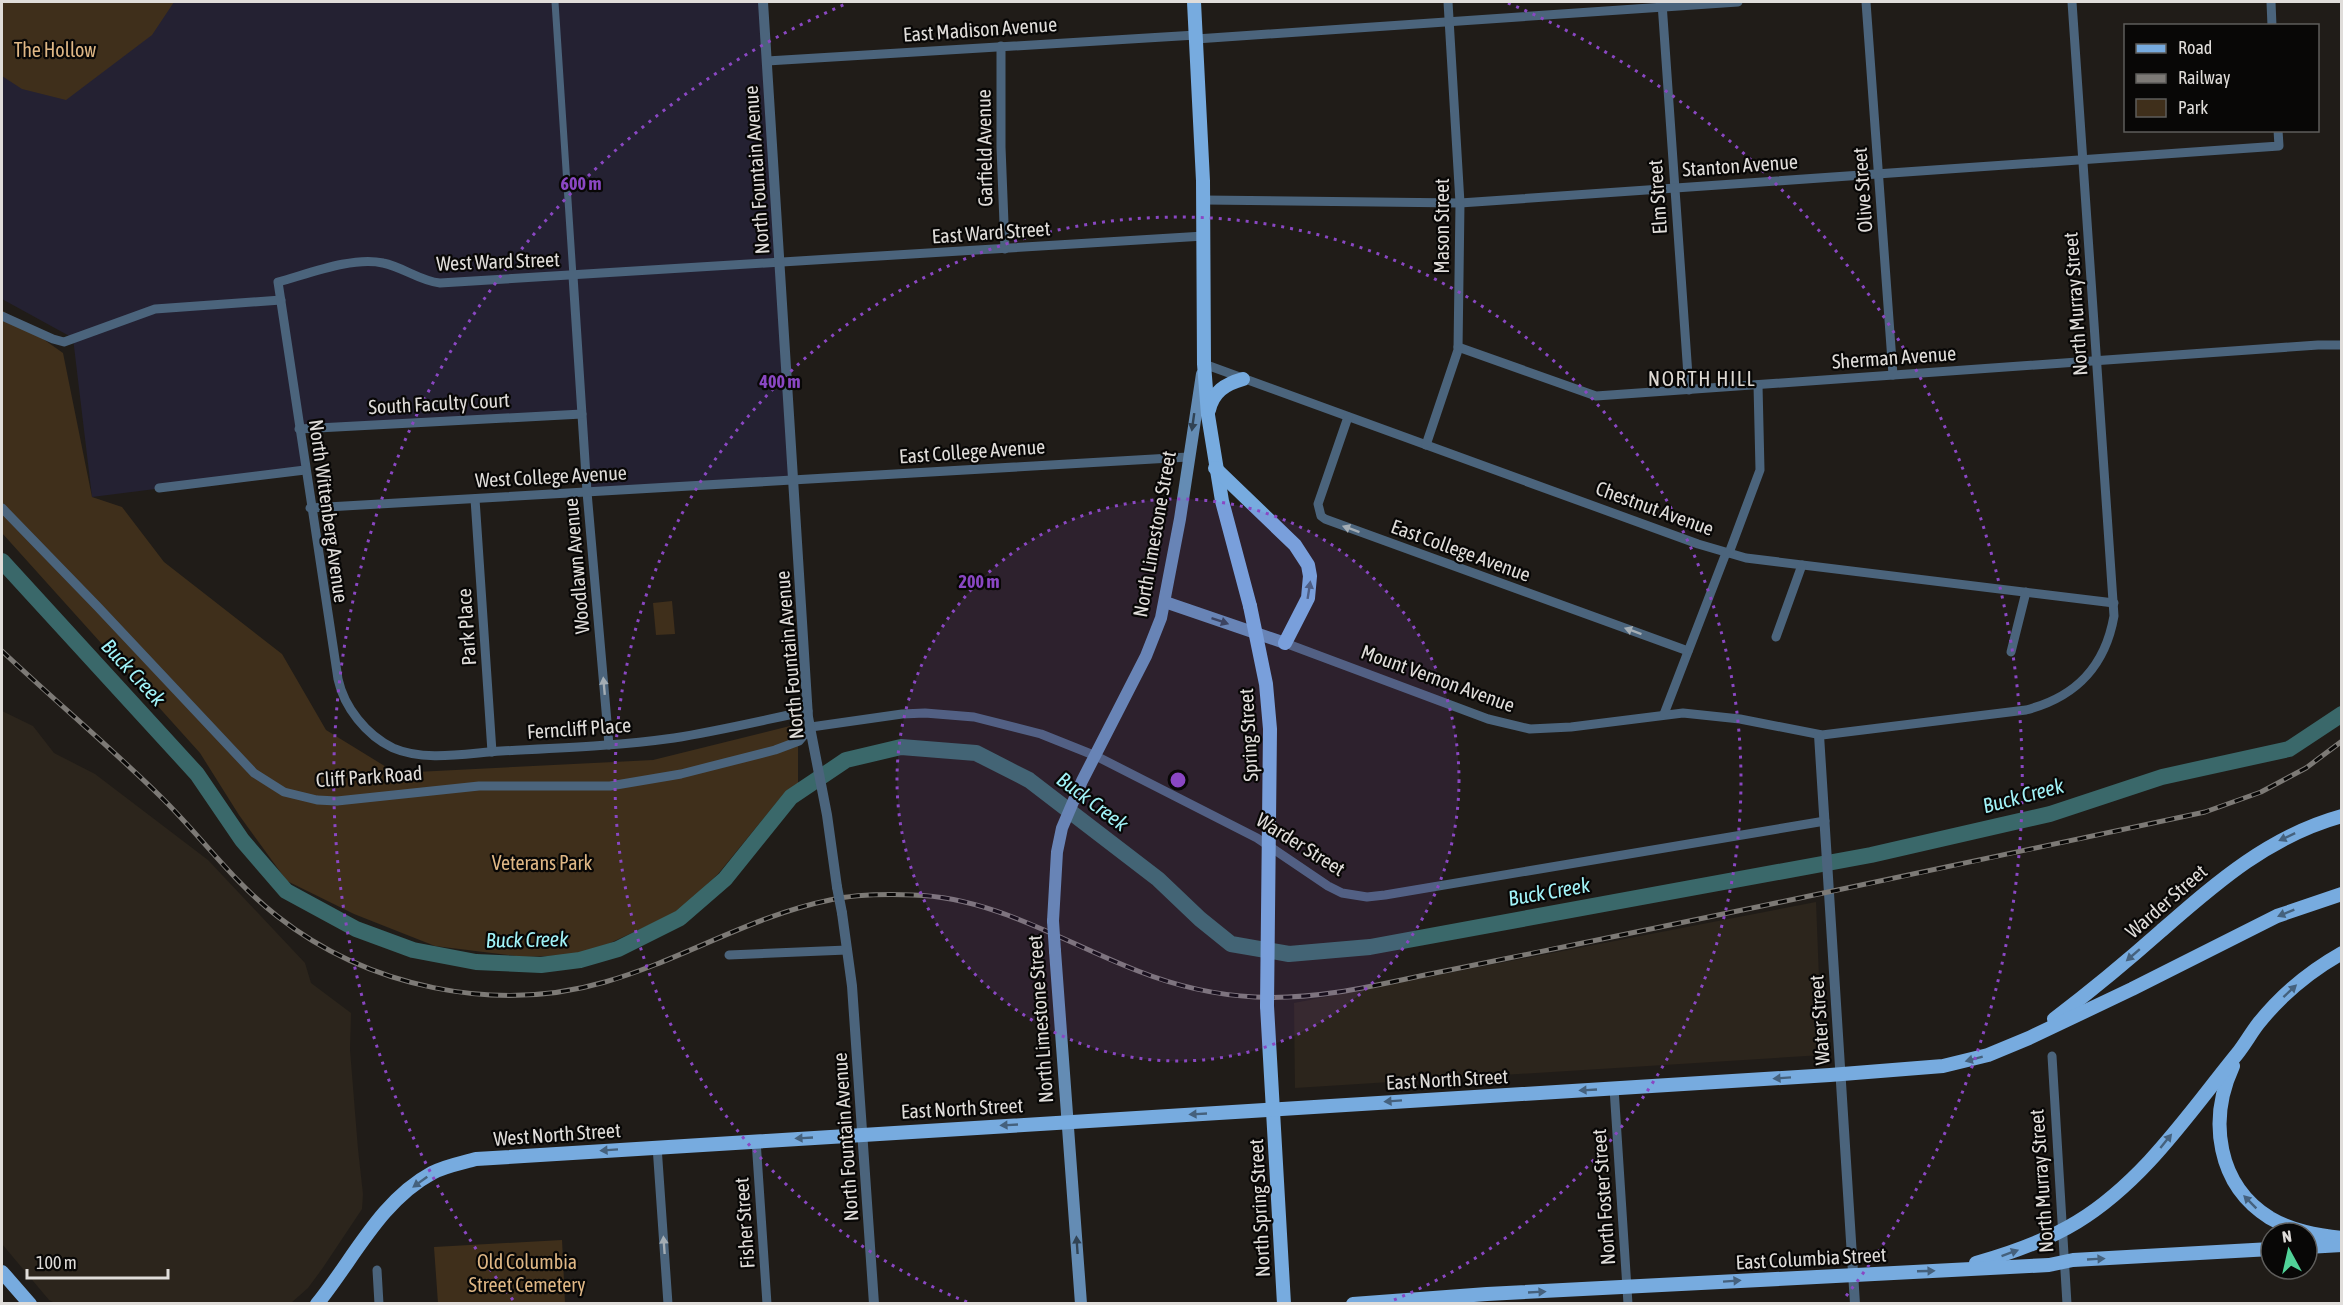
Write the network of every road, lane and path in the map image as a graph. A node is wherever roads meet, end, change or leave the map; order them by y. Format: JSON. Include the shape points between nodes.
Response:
{"nodes":[{"id":1,"x":555,"y":2,"type":"edge"},
{"id":2,"x":763,"y":2,"type":"edge"},
{"id":3,"x":1194,"y":2,"type":"edge"},
{"id":4,"x":1448,"y":2,"type":"edge"},
{"id":5,"x":1738,"y":2,"type":"edge"},
{"id":6,"x":1866,"y":2,"type":"edge"},
{"id":7,"x":2072,"y":2,"type":"edge"},
{"id":8,"x":2271,"y":2,"type":"edge"},
{"id":9,"x":1662,"y":4,"type":"edge"},
{"id":10,"x":1449,"y":21,"type":"junction"},
{"id":11,"x":2272,"y":24,"type":"edge"},
{"id":12,"x":1196,"y":37,"type":"junction"},
{"id":13,"x":1001,"y":46,"type":"junction"},
{"id":14,"x":767,"y":61,"type":"junction"},
{"id":15,"x":2278,"y":132,"type":"edge"},
{"id":16,"x":2083,"y":160,"type":"junction"},
{"id":17,"x":1878,"y":174,"type":"junction"},
{"id":18,"x":1675,"y":188,"type":"junction"},
{"id":19,"x":1204,"y":200,"type":"junction"},
{"id":20,"x":1460,"y":204,"type":"junction"},
{"id":21,"x":1204,"y":236,"type":"junction"},
{"id":22,"x":1005,"y":249,"type":"junction"},
{"id":23,"x":781,"y":264,"type":"junction"},
{"id":24,"x":573,"y":276,"type":"junction"},
{"id":25,"x":280,"y":300,"type":"junction"},
{"id":26,"x":2,"y":316,"type":"edge"},
{"id":27,"x":2342,"y":345,"type":"edge"},
{"id":28,"x":1458,"y":347,"type":"junction"},
{"id":29,"x":2098,"y":361,"type":"junction"},
{"id":30,"x":1204,"y":364,"type":"junction"},
{"id":31,"x":1893,"y":375,"type":"junction"},
{"id":32,"x":1243,"y":379,"type":"junction"},
{"id":33,"x":1758,"y":385,"type":"junction"},
{"id":34,"x":1689,"y":390,"type":"junction"},
{"id":35,"x":582,"y":414,"type":"junction"},
{"id":36,"x":1208,"y":415,"type":"junction"},
{"id":37,"x":1348,"y":417,"type":"junction"},
{"id":38,"x":299,"y":429,"type":"junction"},
{"id":39,"x":1426,"y":445,"type":"junction"},
{"id":40,"x":1188,"y":457,"type":"junction"},
{"id":41,"x":1215,"y":468,"type":"junction"},
{"id":42,"x":305,"y":470,"type":"junction"},
{"id":43,"x":794,"y":480,"type":"junction"},
{"id":44,"x":159,"y":488,"type":"dead end"},
{"id":45,"x":588,"y":492,"type":"junction"},
{"id":46,"x":475,"y":499,"type":"junction"},
{"id":47,"x":2,"y":508,"type":"edge"},
{"id":48,"x":310,"y":508,"type":"junction"},
{"id":49,"x":1727,"y":553,"type":"junction"},
{"id":50,"x":1802,"y":565,"type":"junction"},
{"id":51,"x":2026,"y":592,"type":"junction"},
{"id":52,"x":1165,"y":602,"type":"junction"},
{"id":53,"x":2114,"y":603,"type":"junction"},
{"id":54,"x":1776,"y":637,"type":"dead end"},
{"id":55,"x":1285,"y":643,"type":"junction"},
{"id":56,"x":1688,"y":651,"type":"junction"},
{"id":57,"x":2010,"y":652,"type":"dead end"},
{"id":58,"x":808,"y":711,"type":"junction"},
{"id":59,"x":1664,"y":714,"type":"junction"},
{"id":60,"x":1992,"y":715,"type":"joint"},
{"id":61,"x":361,"y":721,"type":"joint"},
{"id":62,"x":811,"y":728,"type":"junction"},
{"id":63,"x":1819,"y":735,"type":"junction"},
{"id":64,"x":609,"y":745,"type":"junction"},
{"id":65,"x":492,"y":752,"type":"junction"},
{"id":66,"x":1096,"y":756,"type":"junction"},
{"id":67,"x":2342,"y":816,"type":"edge"},
{"id":68,"x":1825,"y":826,"type":"junction"},
{"id":69,"x":2342,"y":894,"type":"edge"},
{"id":70,"x":847,"y":950,"type":"junction"},
{"id":71,"x":2342,"y":953,"type":"edge"},
{"id":72,"x":729,"y":955,"type":"dead end"},
{"id":73,"x":2029,"y":1038,"type":"junction"},
{"id":74,"x":2243,"y":1046,"type":"junction"},
{"id":75,"x":2052,"y":1056,"type":"dead end"},
{"id":76,"x":1841,"y":1074,"type":"junction"},
{"id":77,"x":1614,"y":1089,"type":"junction"},
{"id":78,"x":1272,"y":1109,"type":"junction"},
{"id":79,"x":1068,"y":1122,"type":"junction"},
{"id":80,"x":862,"y":1134,"type":"junction"},
{"id":81,"x":756,"y":1140,"type":"junction"},
{"id":82,"x":657,"y":1146,"type":"junction"},
{"id":83,"x":2063,"y":1231,"type":"junction"},
{"id":84,"x":2342,"y":1238,"type":"edge"},
{"id":85,"x":2342,"y":1245,"type":"edge"},
{"id":86,"x":2319,"y":1246,"type":"edge"},
{"id":87,"x":2259,"y":1250,"type":"edge"},
{"id":88,"x":2064,"y":1262,"type":"junction"},
{"id":89,"x":377,"y":1270,"type":"dead end"},
{"id":90,"x":1954,"y":1270,"type":"junction"},
{"id":91,"x":2,"y":1272,"type":"edge"},
{"id":92,"x":1853,"y":1274,"type":"junction"},
{"id":93,"x":1627,"y":1288,"type":"junction"},
{"id":94,"x":1284,"y":1298,"type":"edge"},
{"id":95,"x":30,"y":1304,"type":"edge"},
{"id":96,"x":317,"y":1304,"type":"edge"},
{"id":97,"x":379,"y":1304,"type":"edge"},
{"id":98,"x":668,"y":1304,"type":"edge"},
{"id":99,"x":767,"y":1304,"type":"edge"},
{"id":100,"x":874,"y":1304,"type":"edge"},
{"id":101,"x":1081,"y":1304,"type":"edge"},
{"id":102,"x":1353,"y":1304,"type":"edge"},
{"id":103,"x":1628,"y":1304,"type":"edge"},
{"id":104,"x":1855,"y":1304,"type":"edge"},
{"id":105,"x":2067,"y":1304,"type":"edge"}],
"edges":[{"from":1,"to":24,"type":"street"},
{"from":2,"to":14,"type":"street","name":"North Fountain Avenue"},
{"from":3,"to":12,"type":"main road","name":"North Limestone Street"},
{"from":4,"to":10,"type":"street","name":"Mason Street"},
{"from":5,"to":9,"type":"street","name":"East Madison Avenue"},
{"from":6,"to":17,"type":"street","name":"Olive Street"},
{"from":7,"to":16,"type":"street","name":"North Murray Street"},
{"from":8,"to":11,"type":"street"},
{"from":9,"to":10,"type":"street","name":"East Madison Avenue"},
{"from":9,"to":18,"type":"street","name":"Elm Street"},
{"from":10,"to":12,"type":"street","name":"East Madison Avenue"},
{"from":10,"to":20,"type":"street","name":"Mason Street"},
{"from":12,"to":13,"type":"street","name":"East Madison Avenue"},
{"from":12,"to":19,"type":"main road","name":"North Limestone Street"},
{"from":13,"to":14,"type":"street","name":"East Madison Avenue"},
{"from":13,"to":22,"type":"street","name":"Garfield Avenue"},
{"from":14,"to":23,"type":"street","name":"North Fountain Avenue"},
{"from":15,"to":16,"type":"street","name":"Stanton Avenue","via":[[2279,146]]},
{"from":16,"to":17,"type":"street","name":"Stanton Avenue"},
{"from":16,"to":29,"type":"street","name":"North Murray Street"},
{"from":17,"to":18,"type":"street","name":"Stanton Avenue"},
{"from":17,"to":31,"type":"street","name":"Olive Street"},
{"from":18,"to":20,"type":"street","name":"Stanton Avenue"},
{"from":18,"to":34,"type":"street","name":"Elm Street"},
{"from":19,"to":20,"type":"street","name":"Stanton Avenue"},
{"from":19,"to":21,"type":"main road","name":"North Limestone Street"},
{"from":20,"to":28,"type":"street","name":"Mason Street"},
{"from":21,"to":22,"type":"street","name":"East Ward Street"},
{"from":21,"to":30,"type":"main road","name":"North Limestone Street"},
{"from":22,"to":23,"type":"street","name":"East Ward Street"},
{"from":23,"to":24,"type":"street","name":"West Ward Street"},
{"from":23,"to":43,"type":"street","name":"North Fountain Avenue"},
{"from":24,"to":25,"type":"street","name":"West Ward Street","via":[[440,283],[382,262],[363,262],[278,282]]},
{"from":24,"to":35,"type":"street","name":"Woodlawn Avenue"},
{"from":25,"to":26,"type":"street","via":[[155,309],[64,342]]},
{"from":25,"to":38,"type":"street","name":"North Wittenberg Avenue"},
{"from":27,"to":29,"type":"street","name":"Sherman Avenue"},
{"from":28,"to":34,"type":"street","name":"Sherman Avenue","via":[[1596,396]]},
{"from":28,"to":39,"type":"street","name":"Mason Street"},
{"from":29,"to":31,"type":"street","name":"Sherman Avenue"},
{"from":29,"to":53,"type":"street","name":"North Murray Street"},
{"from":30,"to":32,"type":"street","name":"Chestnut Avenue"},
{"from":30,"to":36,"type":"main road","name":"Spring Street"},
{"from":30,"to":40,"type":"main road","name":"North Limestone Street","one_way":true},
{"from":31,"to":33,"type":"street","name":"Sherman Avenue"},
{"from":32,"to":36,"type":"main road","via":[[1218,391]]},
{"from":32,"to":37,"type":"street","name":"Chestnut Avenue"},
{"from":33,"to":34,"type":"street","name":"Sherman Avenue"},
{"from":33,"to":49,"type":"street","via":[[1760,470]]},
{"from":35,"to":38,"type":"street","name":"South Faculty Court"},
{"from":35,"to":45,"type":"street","name":"Woodlawn Avenue"},
{"from":36,"to":41,"type":"main road","name":"Spring Street"},
{"from":37,"to":39,"type":"street","name":"Chestnut Avenue"},
{"from":56,"to":37,"type":"street","name":"East College Avenue","one_way":true,"via":[[1325,519],[1318,504]]},
{"from":38,"to":42,"type":"street","name":"North Wittenberg Avenue"},
{"from":39,"to":49,"type":"street","name":"Chestnut Avenue"},
{"from":40,"to":43,"type":"street","name":"East College Avenue"},
{"from":40,"to":52,"type":"main road","name":"North Limestone Street"},
{"from":55,"to":41,"type":"main road","one_way":true,"via":[[1308,598],[1308,565],[1295,545]]},
{"from":41,"to":78,"type":"main road","name":"Spring Street","bridge":true,"via":[[1266,684],[1270,729],[1268,1006]]},
{"from":42,"to":44,"type":"street"},
{"from":42,"to":48,"type":"street","name":"North Wittenberg Avenue"},
{"from":43,"to":45,"type":"street","name":"West College Avenue"},
{"from":43,"to":58,"type":"street","name":"North Fountain Avenue"},
{"from":45,"to":46,"type":"street","name":"West College Avenue"},
{"from":64,"to":45,"type":"street","name":"Woodlawn Avenue","one_way":true},
{"from":46,"to":48,"type":"street","name":"West College Avenue"},
{"from":46,"to":65,"type":"street","name":"Park Place"},
{"from":47,"to":62,"type":"street","name":"Cliff Park Road","via":[[254,773],[298,797],[337,801],[470,786],[630,785],[775,750],[799,741]]},
{"from":48,"to":61,"type":"street","name":"North Wittenberg Avenue","via":[[338,679],[346,703]]},
{"from":49,"to":50,"type":"street","name":"Chestnut Avenue"},
{"from":49,"to":56,"type":"street"},
{"from":50,"to":51,"type":"street","name":"Chestnut Avenue"},
{"from":50,"to":54,"type":"street"},
{"from":51,"to":53,"type":"street","name":"Chestnut Avenue"},
{"from":51,"to":57,"type":"street"},
{"from":52,"to":55,"type":"main road","name":"Mount Vernon Avenue","one_way":true},
{"from":52,"to":66,"type":"main road","name":"North Limestone Street","via":[[1146,656]]},
{"from":53,"to":60,"type":"street","name":"North Murray Street","via":[[2110,636],[2084,680],[2041,706]]},
{"from":55,"to":59,"type":"street","name":"Mount Vernon Avenue","via":[[1511,726],[1545,730]]},
{"from":56,"to":59,"type":"street"},
{"from":58,"to":62,"type":"street","name":"North Fountain Avenue"},
{"from":58,"to":64,"type":"street","name":"Ferncliff Place","via":[[674,738]]},
{"from":59,"to":63,"type":"street","name":"Mount Vernon Avenue","via":[[1709,714]]},
{"from":60,"to":63,"type":"street","name":"Mount Vernon Avenue"},
{"from":61,"to":65,"type":"street","name":"Ferncliff Place","via":[[384,742],[404,752]]},
{"from":62,"to":66,"type":"street","name":"Warder Street","via":[[902,714],[952,714],[1041,734]]},
{"from":62,"to":70,"type":"street","name":"North Fountain Avenue","bridge":true},
{"from":63,"to":68,"type":"street","name":"Water Street"},
{"from":64,"to":65,"type":"street","name":"Ferncliff Place"},
{"from":66,"to":68,"type":"street","name":"Warder Street","via":[[1257,838],[1328,886],[1367,897]]},
{"from":66,"to":79,"type":"main road","name":"North Limestone Street","bridge":true,"via":[[1062,828],[1057,850],[1053,921]]},
{"from":67,"to":73,"type":"main road","name":"Warder Street","one_way":true,"via":[[2276,842],[2230,872],[2113,973]]},
{"from":68,"to":76,"type":"street","name":"Water Street"},
{"from":69,"to":73,"type":"main road","one_way":true,"via":[[2277,916]]},
{"from":70,"to":72,"type":"street"},
{"from":70,"to":80,"type":"street","name":"North Fountain Avenue"},
{"from":74,"to":71,"type":"main road","one_way":true,"via":[[2277,1002]]},
{"from":73,"to":76,"type":"main road","name":"East North Street","one_way":true,"via":[[1953,1064]]},
{"from":83,"to":74,"type":"main road","one_way":true,"via":[[2097,1209],[2138,1173]]},
{"from":84,"to":74,"type":"main road","one_way":true,"via":[[2304,1232],[2272,1219],[2249,1201],[2231,1178],[2221,1150],[2219,1115],[2227,1079]]},
{"from":75,"to":83,"type":"street","name":"North Murray Street"},
{"from":76,"to":77,"type":"main road","name":"East North Street","one_way":true},
{"from":76,"to":92,"type":"street","name":"Water Street"},
{"from":77,"to":78,"type":"main road","name":"East North Street","one_way":true},
{"from":77,"to":93,"type":"street","name":"North Foster Street"},
{"from":78,"to":79,"type":"main road","name":"East North Street","one_way":true},
{"from":78,"to":94,"type":"main road","name":"North Spring Street"},
{"from":79,"to":80,"type":"main road","name":"East North Street","one_way":true},
{"from":101,"to":79,"type":"main road","name":"North Limestone Street","one_way":true},
{"from":80,"to":81,"type":"main road","name":"West North Street","one_way":true},
{"from":80,"to":100,"type":"street","name":"North Fountain Avenue"},
{"from":81,"to":82,"type":"main road","name":"West North Street"},
{"from":81,"to":99,"type":"street","name":"Fisher Street"},
{"from":82,"to":96,"type":"main road","name":"West North Street","one_way":true,"via":[[476,1159],[433,1173],[373,1226]]},
{"from":98,"to":82,"type":"street","one_way":true},
{"from":83,"to":88,"type":"street","name":"North Murray Street"},
{"from":90,"to":83,"type":"main road","one_way":true},
{"from":85,"to":86,"type":"main road"},
{"from":88,"to":87,"type":"main road","name":"East Columbia Street","one_way":true},
{"from":88,"to":90,"type":"main road","name":"East Columbia Street"},
{"from":88,"to":105,"type":"street","name":"North Murray Street"},
{"from":89,"to":97,"type":"street"},
{"from":92,"to":90,"type":"main road","name":"East Columbia Street","one_way":true},
{"from":91,"to":95,"type":"main road"},
{"from":93,"to":92,"type":"main road","name":"East Columbia Street","one_way":true},
{"from":92,"to":104,"type":"street","name":"Water Street"},
{"from":102,"to":93,"type":"main road","name":"East Columbia Street","one_way":true},
{"from":93,"to":103,"type":"street","name":"North Foster Street"}]}
